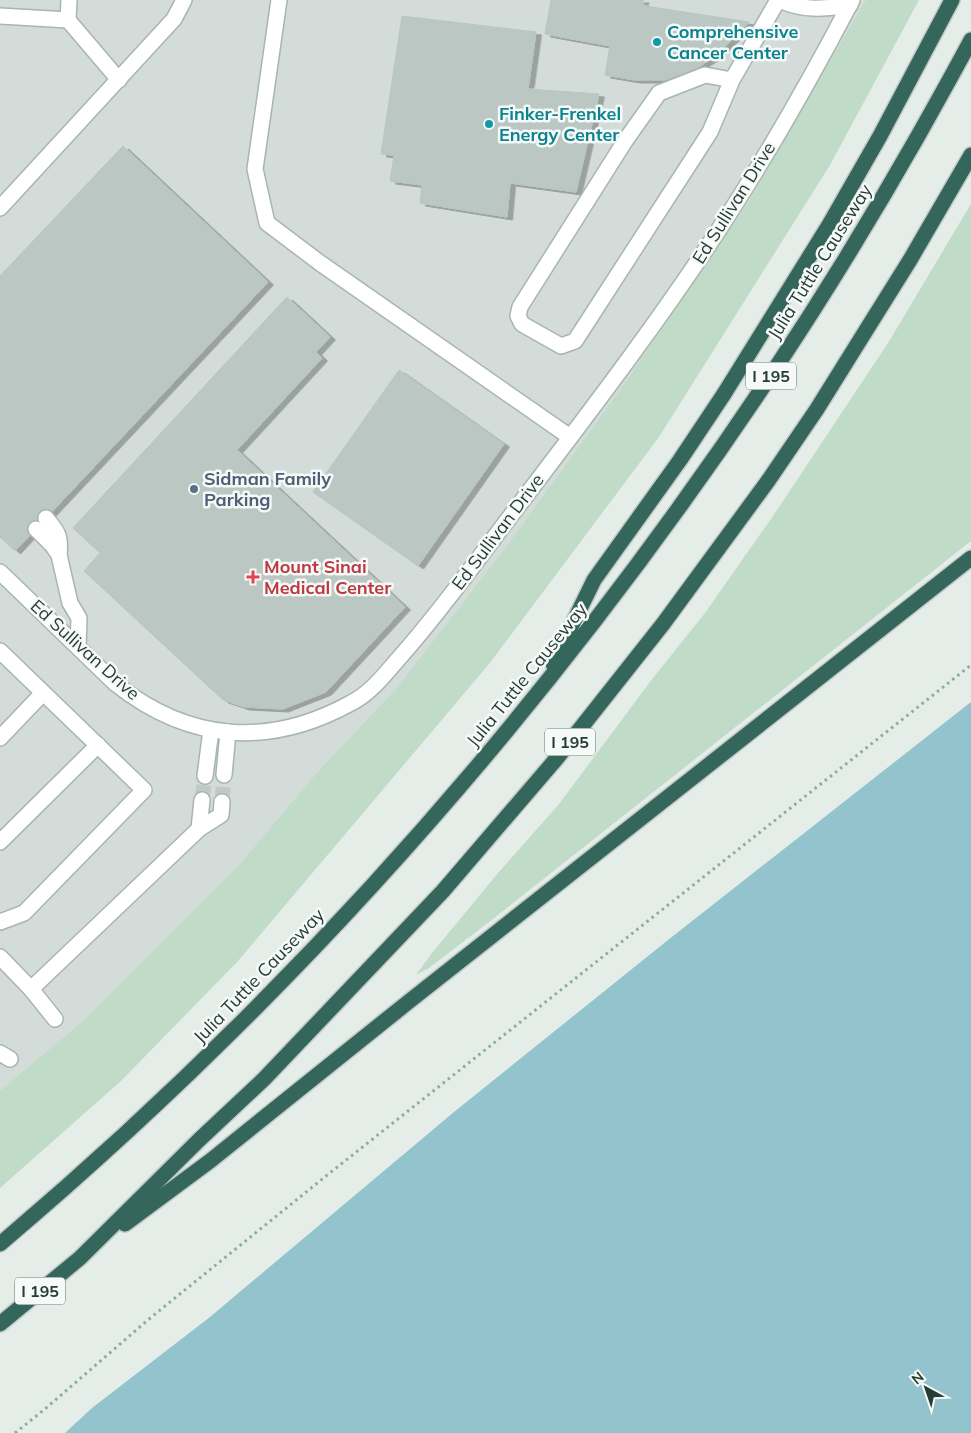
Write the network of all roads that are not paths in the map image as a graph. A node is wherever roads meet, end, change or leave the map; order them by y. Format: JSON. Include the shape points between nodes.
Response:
{"nodes":[{"id":1,"x":69,"y":0,"type":"edge"},
{"id":2,"x":184,"y":0,"type":"edge"},
{"id":3,"x":279,"y":0,"type":"edge"},
{"id":4,"x":778,"y":0,"type":"edge"},
{"id":5,"x":952,"y":0,"type":"edge"},
{"id":6,"x":851,"y":3,"type":"edge"},
{"id":7,"x":0,"y":16,"type":"edge"},
{"id":8,"x":68,"y":20,"type":"junction"},
{"id":9,"x":971,"y":40,"type":"edge"},
{"id":10,"x":119,"y":80,"type":"junction"},
{"id":11,"x":732,"y":80,"type":"junction"},
{"id":12,"x":971,"y":154,"type":"edge"},
{"id":13,"x":0,"y":208,"type":"edge"},
{"id":14,"x":570,"y":437,"type":"junction"},
{"id":15,"x":46,"y":518,"type":"dead end"},
{"id":16,"x":36,"y":529,"type":"dead end"},
{"id":17,"x":59,"y":555,"type":"junction"},
{"id":18,"x":971,"y":558,"type":"edge"},
{"id":19,"x":0,"y":572,"type":"edge"},
{"id":20,"x":78,"y":646,"type":"junction"},
{"id":21,"x":0,"y":651,"type":"edge"},
{"id":22,"x":540,"y":691,"type":"junction"},
{"id":23,"x":43,"y":693,"type":"junction"},
{"id":24,"x":211,"y":730,"type":"junction"},
{"id":25,"x":228,"y":732,"type":"junction"},
{"id":26,"x":0,"y":738,"type":"edge"},
{"id":27,"x":98,"y":746,"type":"junction"},
{"id":28,"x":224,"y":775,"type":"tunnel mouth"},
{"id":29,"x":205,"y":776,"type":"tunnel mouth"},
{"id":30,"x":202,"y":800,"type":"tunnel mouth"},
{"id":31,"x":222,"y":802,"type":"tunnel mouth"},
{"id":32,"x":199,"y":829,"type":"junction"},
{"id":33,"x":0,"y":842,"type":"edge"},
{"id":34,"x":0,"y":922,"type":"edge"},
{"id":35,"x":0,"y":957,"type":"edge"},
{"id":36,"x":31,"y":989,"type":"junction"},
{"id":37,"x":55,"y":1019,"type":"dead end"},
{"id":38,"x":0,"y":1244,"type":"edge"},
{"id":39,"x":80,"y":1258,"type":"junction"},
{"id":40,"x":0,"y":1324,"type":"edge"}],
"edges":[{"from":1,"to":8,"type":"street"},
{"from":2,"to":10,"type":"street","via":[[174,19]]},
{"from":3,"to":14,"type":"street","via":[[255,169],[267,224]]},
{"from":4,"to":6,"type":"street","via":[[804,8]]},
{"from":4,"to":11,"type":"street"},
{"from":5,"to":22,"type":"highway","via":[[880,136],[783,301],[680,460],[594,580]]},
{"from":6,"to":14,"type":"street","name":"Ed Sullivan Drive","via":[[729,214]]},
{"from":7,"to":8,"type":"street"},
{"from":8,"to":10,"type":"street"},
{"from":9,"to":22,"type":"highway","name":"Julia Tuttle Causeway","number":"I 195","via":[[884,195],[788,350],[691,493]]},
{"from":10,"to":13,"type":"street"},
{"from":11,"to":11,"type":"street","via":[[710,132],[576,341],[561,346],[522,324],[518,316],[520,307],[659,93],[705,75]]},
{"from":12,"to":39,"type":"highway","number":"I 195","via":[[915,252],[768,481],[663,624],[557,758],[443,891],[384,954],[264,1079]]},
{"from":14,"to":25,"type":"street","name":"Ed Sullivan Drive","via":[[422,632],[372,687],[354,702],[303,725],[279,731]]},
{"from":15,"to":17,"type":"street","via":[[61,542]]},
{"from":16,"to":17,"type":"street"},
{"from":17,"to":20,"type":"street","via":[[70,603],[79,618]]},
{"from":18,"to":39,"type":"highway","via":[[210,1160]]},
{"from":19,"to":20,"type":"street","name":"Ed Sullivan Drive"},
{"from":20,"to":24,"type":"street","name":"Ed Sullivan Drive","via":[[131,696],[174,720]]},
{"from":21,"to":23,"type":"street"},
{"from":22,"to":38,"type":"highway","name":"Julia Tuttle Causeway","number":"I 195","via":[[376,883],[285,978],[195,1069]]},
{"from":23,"to":26,"type":"street"},
{"from":23,"to":27,"type":"street"},
{"from":24,"to":25,"type":"street","name":"Ed Sullivan Drive"},
{"from":24,"to":29,"type":"street"},
{"from":25,"to":28,"type":"street"},
{"from":27,"to":33,"type":"street"},
{"from":27,"to":34,"type":"street","via":[[144,790],[24,913]]},
{"from":30,"to":32,"type":"street"},
{"from":31,"to":32,"type":"street","via":[[221,815]]},
{"from":32,"to":36,"type":"street"},
{"from":35,"to":36,"type":"street"},
{"from":36,"to":37,"type":"street"},
{"from":39,"to":40,"type":"highway","number":"I 195"}]}
